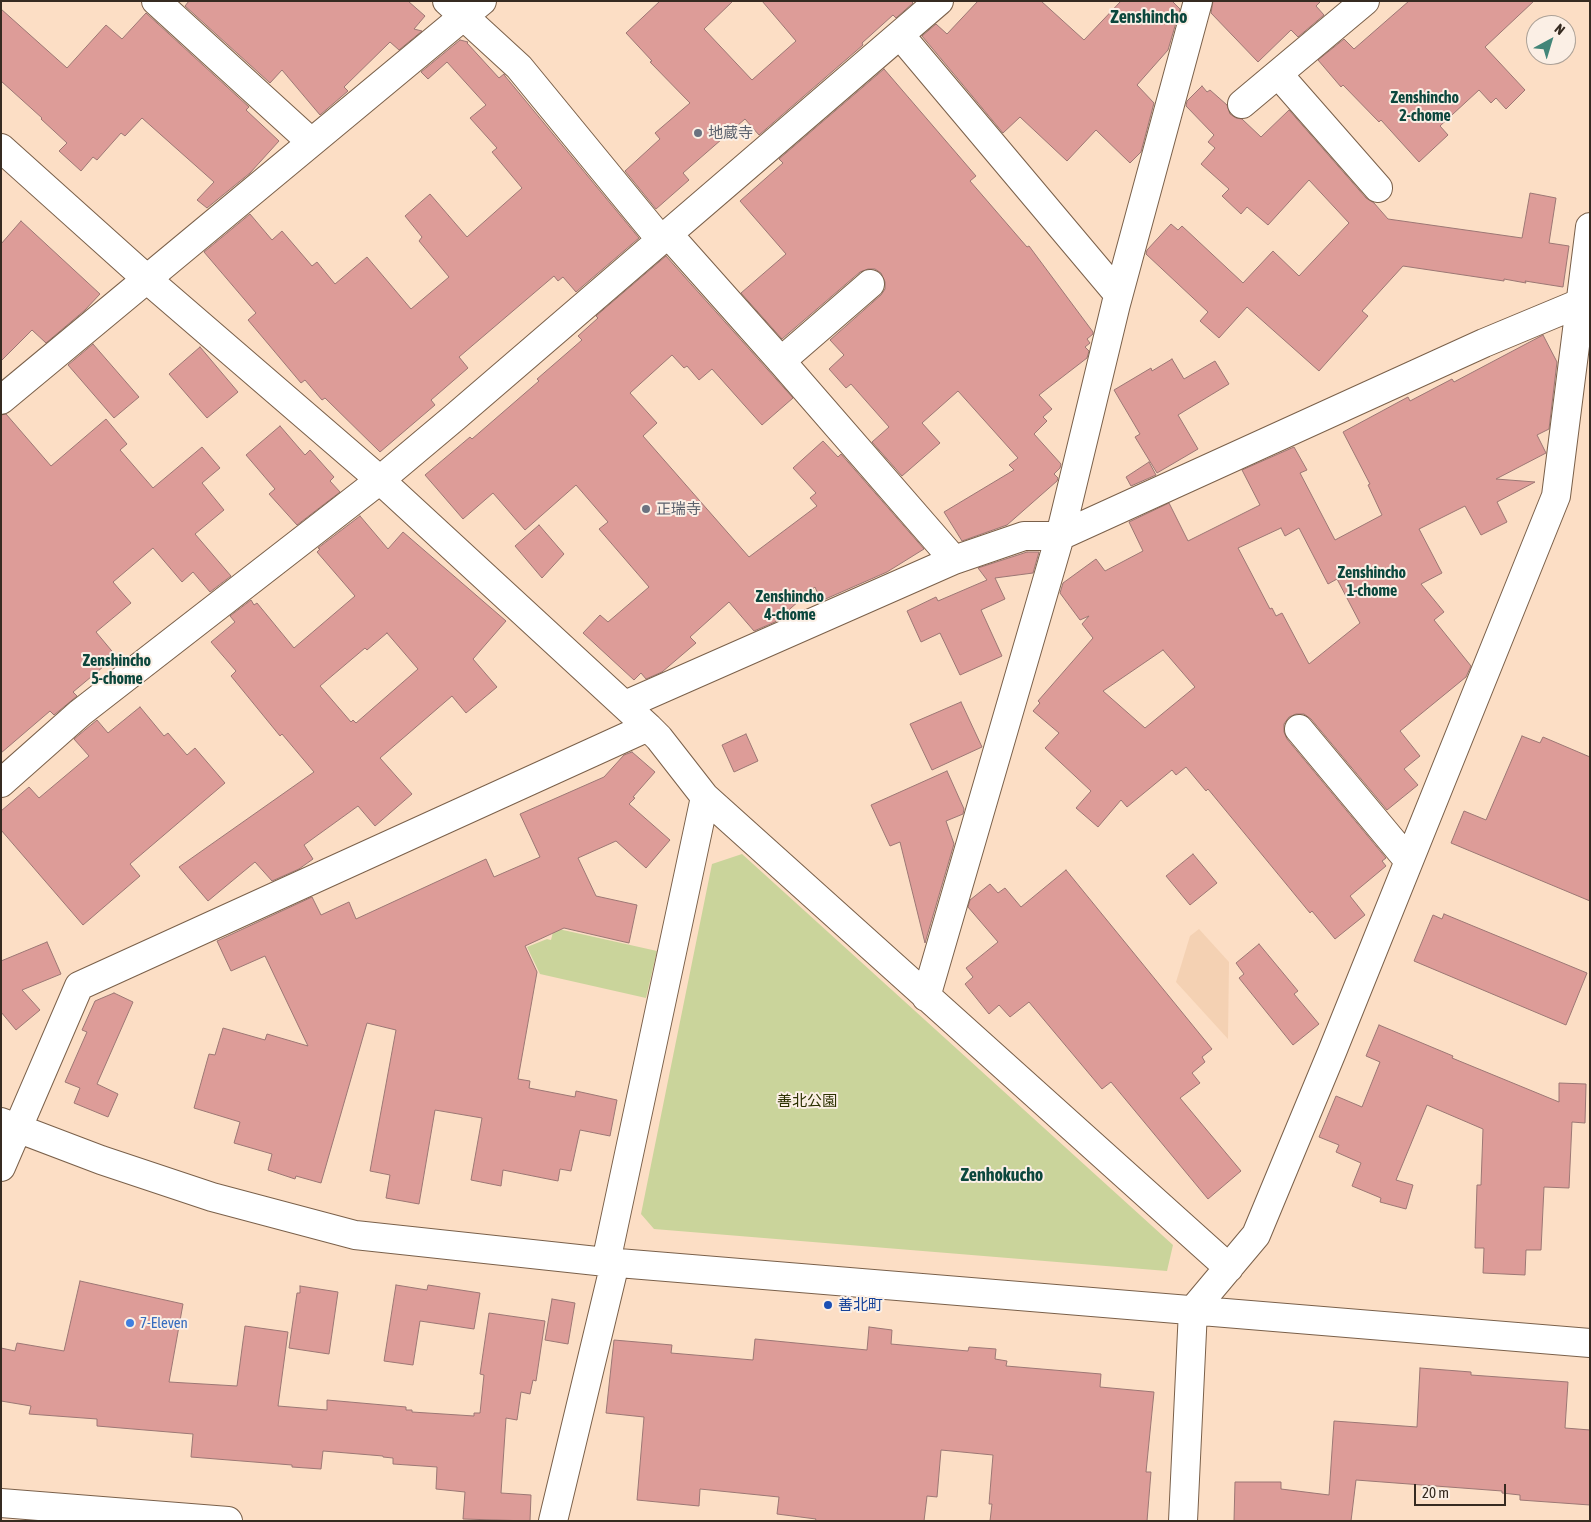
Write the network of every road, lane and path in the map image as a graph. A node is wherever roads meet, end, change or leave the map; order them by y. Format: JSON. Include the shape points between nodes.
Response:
{"nodes":[{"id":1,"x":156,"y":1,"type":"edge"},
{"id":2,"x":940,"y":1,"type":"edge"},
{"id":3,"x":1198,"y":1,"type":"edge"},
{"id":4,"x":1365,"y":1,"type":"edge"},
{"id":5,"x":464,"y":6,"type":"edge"},
{"id":6,"x":900,"y":35,"type":"junction"},
{"id":7,"x":1278,"y":74,"type":"junction"},
{"id":8,"x":1242,"y":104,"type":"dead end"},
{"id":9,"x":311,"y":142,"type":"junction"},
{"id":10,"x":1,"y":148,"type":"edge"},
{"id":11,"x":1378,"y":188,"type":"dead end"},
{"id":12,"x":1590,"y":227,"type":"edge"},
{"id":13,"x":665,"y":237,"type":"junction"},
{"id":14,"x":148,"y":280,"type":"junction"},
{"id":15,"x":870,"y":284,"type":"dead end"},
{"id":16,"x":1118,"y":294,"type":"junction"},
{"id":17,"x":1583,"y":304,"type":"edge"},
{"id":18,"x":782,"y":360,"type":"junction"},
{"id":19,"x":1,"y":400,"type":"edge"},
{"id":20,"x":380,"y":480,"type":"junction"},
{"id":21,"x":1060,"y":536,"type":"junction"},
{"id":22,"x":954,"y":560,"type":"junction"},
{"id":23,"x":625,"y":705,"type":"junction"},
{"id":24,"x":648,"y":726,"type":"junction"},
{"id":25,"x":1299,"y":729,"type":"dead end"},
{"id":26,"x":1,"y":784,"type":"edge"},
{"id":27,"x":705,"y":797,"type":"junction"},
{"id":28,"x":1408,"y":860,"type":"junction"},
{"id":29,"x":926,"y":997,"type":"junction"},
{"id":30,"x":9,"y":1126,"type":"edge"},
{"id":31,"x":1,"y":1167,"type":"edge"},
{"id":32,"x":610,"y":1263,"type":"junction"},
{"id":33,"x":1228,"y":1268,"type":"junction"},
{"id":34,"x":1193,"y":1310,"type":"junction"},
{"id":35,"x":1590,"y":1343,"type":"edge"},
{"id":36,"x":1,"y":1502,"type":"edge"},
{"id":37,"x":228,"y":1521,"type":"edge"},
{"id":38,"x":553,"y":1521,"type":"edge"},
{"id":39,"x":1183,"y":1521,"type":"edge"}],
"edges":[{"from":1,"to":9,"type":"street"},
{"from":2,"to":6,"type":"street"},
{"from":3,"to":16,"type":"street"},
{"from":4,"to":7,"type":"street"},
{"from":5,"to":9,"type":"street"},
{"from":5,"to":13,"type":"street"},
{"from":6,"to":13,"type":"street"},
{"from":6,"to":16,"type":"street"},
{"from":7,"to":8,"type":"street"},
{"from":7,"to":11,"type":"street"},
{"from":9,"to":14,"type":"street"},
{"from":10,"to":14,"type":"street"},
{"from":12,"to":17,"type":"street"},
{"from":13,"to":18,"type":"street"},
{"from":13,"to":20,"type":"street"},
{"from":14,"to":19,"type":"street"},
{"from":14,"to":20,"type":"street"},
{"from":15,"to":18,"type":"street"},
{"from":16,"to":21,"type":"street"},
{"from":17,"to":21,"type":"street","via":[[1484,343]]},
{"from":17,"to":28,"type":"street","via":[[1556,496]]},
{"from":18,"to":22,"type":"street"},
{"from":20,"to":23,"type":"street"},
{"from":20,"to":26,"type":"street","via":[[80,713]]},
{"from":21,"to":22,"type":"street","via":[[1024,536]]},
{"from":21,"to":29,"type":"street"},
{"from":22,"to":23,"type":"street"},
{"from":23,"to":24,"type":"street"},
{"from":24,"to":27,"type":"street"},
{"from":24,"to":30,"type":"street","via":[[79,986]]},
{"from":25,"to":28,"type":"street"},
{"from":27,"to":29,"type":"street"},
{"from":27,"to":32,"type":"street"},
{"from":28,"to":33,"type":"street","via":[[1256,1235]]},
{"from":29,"to":33,"type":"street"},
{"from":30,"to":31,"type":"street"},
{"from":30,"to":32,"type":"street","via":[[212,1197],[355,1235]]},
{"from":32,"to":34,"type":"street"},
{"from":32,"to":38,"type":"street"},
{"from":33,"to":34,"type":"street"},
{"from":34,"to":35,"type":"street"},
{"from":34,"to":39,"type":"street"},
{"from":36,"to":37,"type":"street"}]}
